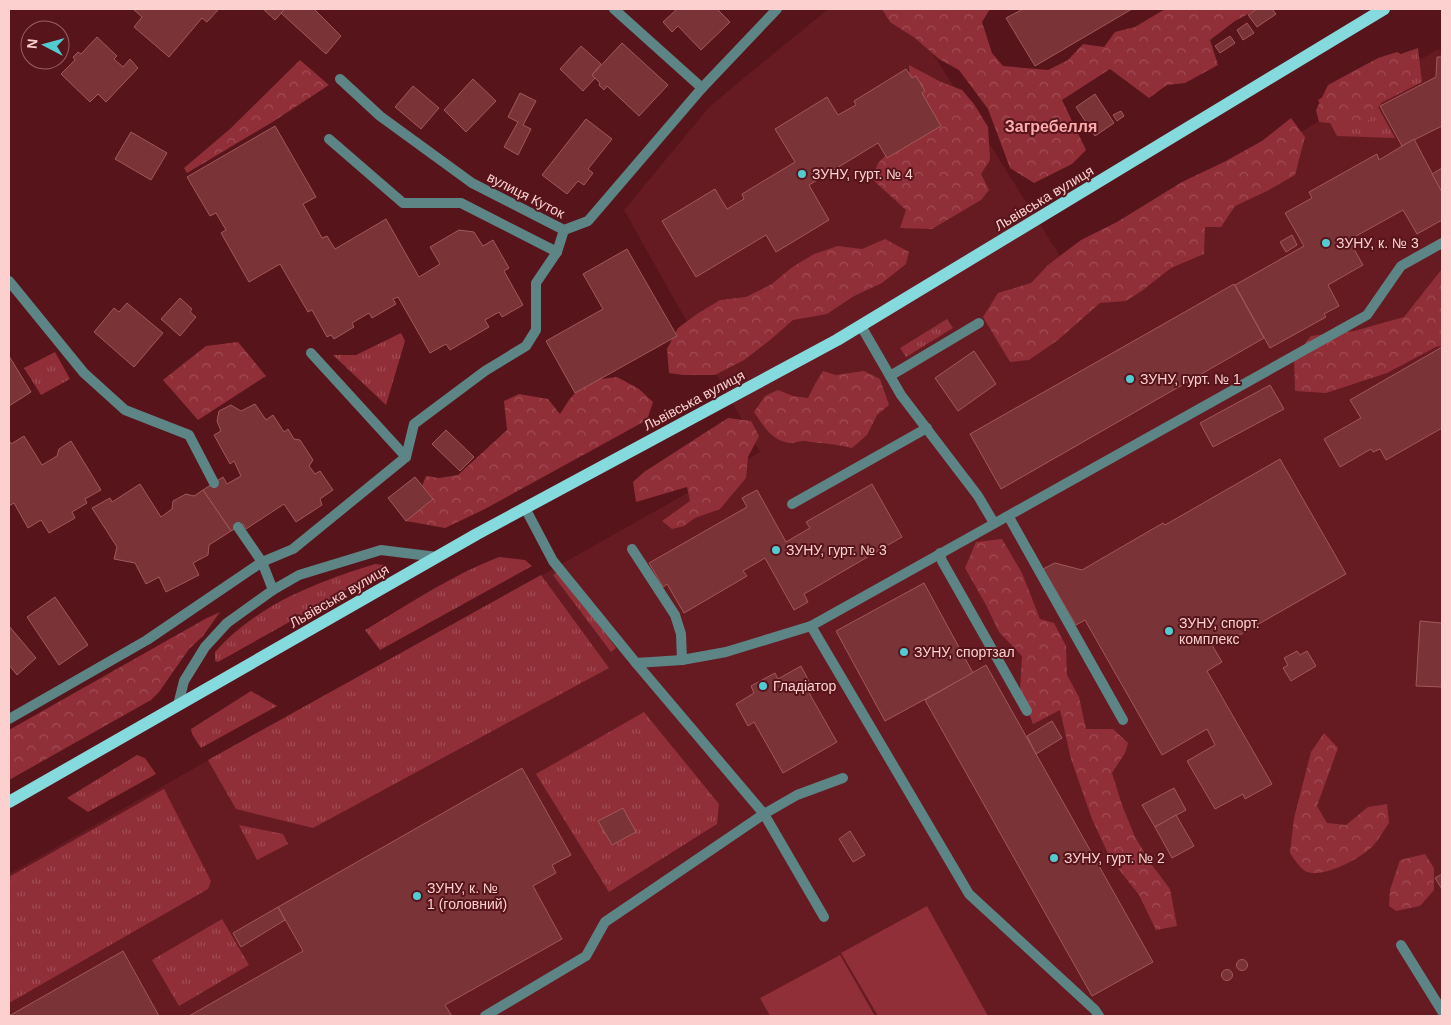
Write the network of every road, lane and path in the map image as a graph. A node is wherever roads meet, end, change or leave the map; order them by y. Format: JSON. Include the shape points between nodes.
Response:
{"nodes":[{"id":1,"x":614,"y":9,"type":"edge"},
{"id":2,"x":777,"y":9,"type":"edge"},
{"id":3,"x":1384,"y":9,"type":"edge"},
{"id":4,"x":340,"y":80,"type":"dead end"},
{"id":5,"x":702,"y":88,"type":"junction"},
{"id":6,"x":330,"y":139,"type":"dead end"},
{"id":7,"x":564,"y":230,"type":"junction"},
{"id":8,"x":1442,"y":243,"type":"edge"},
{"id":9,"x":557,"y":252,"type":"junction"},
{"id":10,"x":9,"y":281,"type":"edge"},
{"id":11,"x":979,"y":323,"type":"dead end"},
{"id":12,"x":861,"y":326,"type":"junction"},
{"id":13,"x":311,"y":353,"type":"dead end"},
{"id":14,"x":890,"y":376,"type":"junction"},
{"id":15,"x":927,"y":428,"type":"junction"},
{"id":16,"x":406,"y":458,"type":"junction"},
{"id":17,"x":214,"y":483,"type":"dead end"},
{"id":18,"x":792,"y":504,"type":"dead end"},
{"id":19,"x":525,"y":508,"type":"junction"},
{"id":20,"x":1006,"y":517,"type":"junction"},
{"id":21,"x":994,"y":523,"type":"junction"},
{"id":22,"x":238,"y":527,"type":"dead end"},
{"id":23,"x":632,"y":549,"type":"dead end"},
{"id":24,"x":940,"y":553,"type":"junction"},
{"id":25,"x":437,"y":557,"type":"junction"},
{"id":26,"x":262,"y":562,"type":"junction"},
{"id":27,"x":272,"y":590,"type":"junction"},
{"id":28,"x":811,"y":626,"type":"junction"},
{"id":29,"x":682,"y":660,"type":"junction"},
{"id":30,"x":636,"y":663,"type":"junction"},
{"id":31,"x":178,"y":705,"type":"junction"},
{"id":32,"x":1028,"y":711,"type":"dead end"},
{"id":33,"x":9,"y":719,"type":"edge"},
{"id":34,"x":1123,"y":720,"type":"dead end"},
{"id":35,"x":843,"y":778,"type":"dead end"},
{"id":36,"x":9,"y":802,"type":"edge"},
{"id":37,"x":764,"y":814,"type":"junction"},
{"id":38,"x":824,"y":917,"type":"dead end"},
{"id":39,"x":1401,"y":945,"type":"dead end"},
{"id":40,"x":1442,"y":1010,"type":"edge"},
{"id":41,"x":485,"y":1016,"type":"edge"},
{"id":42,"x":1099,"y":1016,"type":"edge"}],
"edges":[{"from":1,"to":5,"type":"street"},
{"from":2,"to":5,"type":"street","name":"вулиця Куток"},
{"from":3,"to":12,"type":"main road","name":"Львівська вулиця"},
{"from":4,"to":7,"type":"street","name":"вулиця Куток","via":[[380,116],[472,183]]},
{"from":5,"to":7,"type":"street","name":"вулиця Куток","via":[[588,221]]},
{"from":6,"to":9,"type":"street","via":[[403,203],[461,203]]},
{"from":7,"to":9,"type":"street"},
{"from":8,"to":20,"type":"street","via":[[1401,266],[1367,315]]},
{"from":9,"to":16,"type":"street","via":[[536,283],[536,330],[526,346],[485,371],[414,424]]},
{"from":10,"to":17,"type":"street","via":[[84,373],[125,410],[189,435]]},
{"from":11,"to":14,"type":"street"},
{"from":12,"to":14,"type":"street"},
{"from":12,"to":19,"type":"main road","name":"Львівська вулиця"},
{"from":13,"to":16,"type":"street"},
{"from":14,"to":15,"type":"street"},
{"from":15,"to":18,"type":"street"},
{"from":15,"to":21,"type":"street"},
{"from":16,"to":26,"type":"street","via":[[293,549]]},
{"from":19,"to":25,"type":"main road","name":"Львівська вулиця"},
{"from":19,"to":30,"type":"street","via":[[553,561]]},
{"from":20,"to":21,"type":"street"},
{"from":20,"to":34,"type":"street"},
{"from":21,"to":24,"type":"street"},
{"from":22,"to":26,"type":"street"},
{"from":23,"to":29,"type":"street","via":[[675,615]]},
{"from":24,"to":28,"type":"street"},
{"from":24,"to":32,"type":"street","via":[[942,562]]},
{"from":25,"to":27,"type":"street","via":[[381,550],[299,575]]},
{"from":25,"to":31,"type":"main road","name":"Львівська вулиця"},
{"from":26,"to":27,"type":"street"},
{"from":26,"to":33,"type":"street","via":[[147,640]]},
{"from":27,"to":31,"type":"street","via":[[227,623],[205,647],[184,681]]},
{"from":28,"to":29,"type":"street","via":[[726,652]]},
{"from":28,"to":42,"type":"street","via":[[969,894]]},
{"from":29,"to":30,"type":"street"},
{"from":30,"to":37,"type":"street"},
{"from":31,"to":36,"type":"main road","name":"Львівська вулиця"},
{"from":35,"to":37,"type":"street","via":[[797,795]]},
{"from":37,"to":38,"type":"street"},
{"from":37,"to":41,"type":"street","via":[[605,922],[586,956]]},
{"from":39,"to":40,"type":"street"}]}
